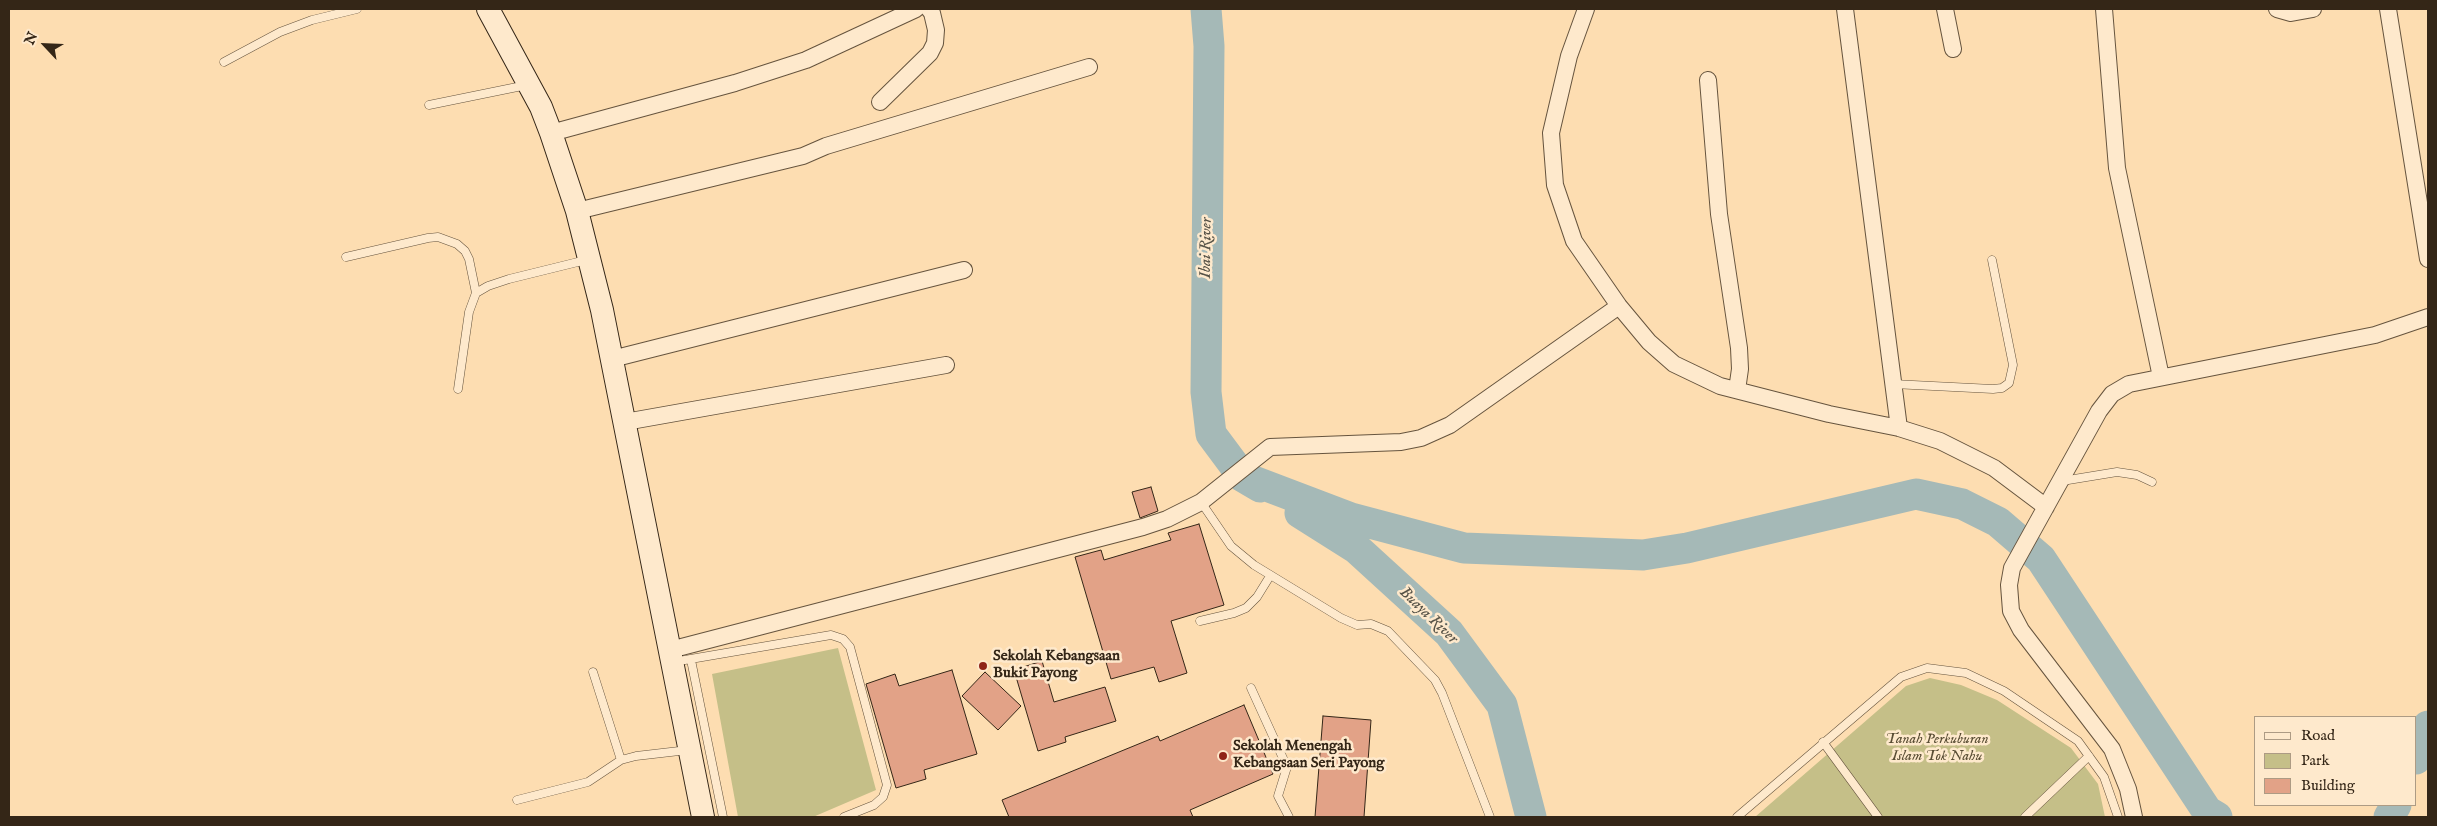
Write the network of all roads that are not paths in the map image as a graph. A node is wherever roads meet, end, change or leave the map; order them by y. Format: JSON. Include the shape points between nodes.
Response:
{"nodes":[{"id":1,"x":357,"y":9,"type":"edge"},
{"id":2,"x":488,"y":9,"type":"edge"},
{"id":3,"x":916,"y":9,"type":"edge"},
{"id":4,"x":929,"y":9,"type":"edge"},
{"id":5,"x":1586,"y":9,"type":"edge"},
{"id":6,"x":1845,"y":9,"type":"edge"},
{"id":7,"x":1945,"y":9,"type":"edge"},
{"id":8,"x":2104,"y":9,"type":"edge"},
{"id":9,"x":2277,"y":9,"type":"edge"},
{"id":10,"x":2313,"y":9,"type":"edge"},
{"id":11,"x":2388,"y":9,"type":"edge"},
{"id":12,"x":1953,"y":49,"type":"dead end"},
{"id":13,"x":224,"y":62,"type":"dead end"},
{"id":14,"x":1089,"y":67,"type":"dead end"},
{"id":15,"x":1708,"y":80,"type":"dead end"},
{"id":16,"x":529,"y":85,"type":"junction"},
{"id":17,"x":880,"y":102,"type":"dead end"},
{"id":18,"x":428,"y":105,"type":"dead end"},
{"id":19,"x":552,"y":133,"type":"junction"},
{"id":20,"x":577,"y":211,"type":"junction"},
{"id":21,"x":346,"y":257,"type":"dead end"},
{"id":22,"x":588,"y":259,"type":"junction"},
{"id":23,"x":2428,"y":259,"type":"edge"},
{"id":24,"x":1992,"y":260,"type":"dead end"},
{"id":25,"x":964,"y":270,"type":"dead end"},
{"id":26,"x":476,"y":293,"type":"junction"},
{"id":27,"x":1619,"y":306,"type":"junction"},
{"id":28,"x":2428,"y":316,"type":"edge"},
{"id":29,"x":612,"y":359,"type":"junction"},
{"id":30,"x":946,"y":365,"type":"dead end"},
{"id":31,"x":2161,"y":377,"type":"junction"},
{"id":32,"x":1893,"y":384,"type":"junction"},
{"id":33,"x":458,"y":389,"type":"dead end"},
{"id":34,"x":1737,"y":390,"type":"junction"},
{"id":35,"x":625,"y":422,"type":"junction"},
{"id":36,"x":1899,"y":428,"type":"junction"},
{"id":37,"x":2060,"y":481,"type":"junction"},
{"id":38,"x":2152,"y":482,"type":"dead end"},
{"id":39,"x":1201,"y":502,"type":"junction"},
{"id":40,"x":2043,"y":513,"type":"junction"},
{"id":41,"x":1270,"y":576,"type":"junction"},
{"id":42,"x":1200,"y":621,"type":"dead end"},
{"id":43,"x":678,"y":657,"type":"junction"},
{"id":44,"x":593,"y":672,"type":"dead end"},
{"id":45,"x":1251,"y":688,"type":"dead end"},
{"id":46,"x":1823,"y":742,"type":"junction"},
{"id":47,"x":690,"y":750,"type":"junction"},
{"id":48,"x":2089,"y":756,"type":"junction"},
{"id":49,"x":621,"y":760,"type":"junction"},
{"id":50,"x":517,"y":800,"type":"dead end"},
{"id":51,"x":702,"y":817,"type":"edge"},
{"id":52,"x":722,"y":817,"type":"edge"},
{"id":53,"x":844,"y":817,"type":"edge"},
{"id":54,"x":1289,"y":817,"type":"edge"},
{"id":55,"x":1490,"y":817,"type":"edge"},
{"id":56,"x":1737,"y":817,"type":"edge"},
{"id":57,"x":1878,"y":817,"type":"edge"},
{"id":58,"x":2025,"y":817,"type":"edge"},
{"id":59,"x":2118,"y":817,"type":"edge"},
{"id":60,"x":2134,"y":817,"type":"edge"}],
"edges":[{"from":1,"to":13,"type":"lane","via":[[280,32]]},
{"from":2,"to":16,"type":"main road"},
{"from":3,"to":19,"type":"street","via":[[806,60]]},
{"from":4,"to":17,"type":"street","via":[[936,30],[930,53]]},
{"from":5,"to":27,"type":"street","via":[[1569,56],[1551,133],[1556,185],[1574,241]]},
{"from":6,"to":32,"type":"street"},
{"from":7,"to":12,"type":"street"},
{"from":8,"to":31,"type":"street","via":[[2117,168]]},
{"from":9,"to":10,"type":"street","via":[[2291,13]]},
{"from":11,"to":23,"type":"street"},
{"from":14,"to":20,"type":"street","via":[[826,146],[803,156]]},
{"from":15,"to":34,"type":"street","via":[[1719,214],[1739,348]]},
{"from":16,"to":18,"type":"lane"},
{"from":16,"to":19,"type":"main road"},
{"from":19,"to":20,"type":"main road"},
{"from":20,"to":22,"type":"main road"},
{"from":21,"to":26,"type":"lane","via":[[438,237],[457,244],[465,251]]},
{"from":22,"to":26,"type":"lane","via":[[509,279]]},
{"from":22,"to":29,"type":"main road"},
{"from":24,"to":32,"type":"lane","via":[[2013,365],[2008,383],[1993,389]]},
{"from":25,"to":29,"type":"street"},
{"from":26,"to":33,"type":"lane","via":[[469,312]]},
{"from":27,"to":34,"type":"street","via":[[1649,342],[1674,364],[1720,386]]},
{"from":27,"to":39,"type":"street","via":[[1450,425],[1421,438],[1401,442],[1280,446],[1261,452]]},
{"from":28,"to":31,"type":"street","via":[[2375,335]]},
{"from":29,"to":35,"type":"main road"},
{"from":30,"to":35,"type":"street"},
{"from":31,"to":37,"type":"street","via":[[2129,384],[2112,394]]},
{"from":32,"to":36,"type":"street"},
{"from":34,"to":36,"type":"street"},
{"from":35,"to":43,"type":"main road"},
{"from":36,"to":40,"type":"street","via":[[1940,441],[1994,468]]},
{"from":37,"to":38,"type":"lane","via":[[2117,472]]},
{"from":37,"to":40,"type":"street"},
{"from":39,"to":41,"type":"lane","via":[[1231,546]]},
{"from":39,"to":43,"type":"street","via":[[1143,528]]},
{"from":40,"to":60,"type":"street","via":[[2012,568],[2008,585],[2011,611],[2021,630],[2112,749],[2128,789]]},
{"from":41,"to":42,"type":"lane","via":[[1246,608]]},
{"from":41,"to":55,"type":"lane","via":[[1341,618],[1388,631],[1434,680]]},
{"from":43,"to":47,"type":"main road"},
{"from":43,"to":52,"type":"lane"},
{"from":43,"to":53,"type":"lane","via":[[831,636],[843,639],[850,647],[887,785],[883,797],[874,805]]},
{"from":44,"to":49,"type":"lane"},
{"from":45,"to":54,"type":"lane","via":[[1287,767],[1278,796]]},
{"from":46,"to":48,"type":"lane","via":[[1901,677],[1927,668],[1966,674],[2004,691],[2078,741]]},
{"from":46,"to":56,"type":"lane"},
{"from":46,"to":57,"type":"lane"},
{"from":47,"to":49,"type":"lane"},
{"from":47,"to":51,"type":"main road"},
{"from":48,"to":58,"type":"lane"},
{"from":48,"to":59,"type":"lane","via":[[2104,777]]},
{"from":49,"to":50,"type":"lane","via":[[588,782]]}]}
